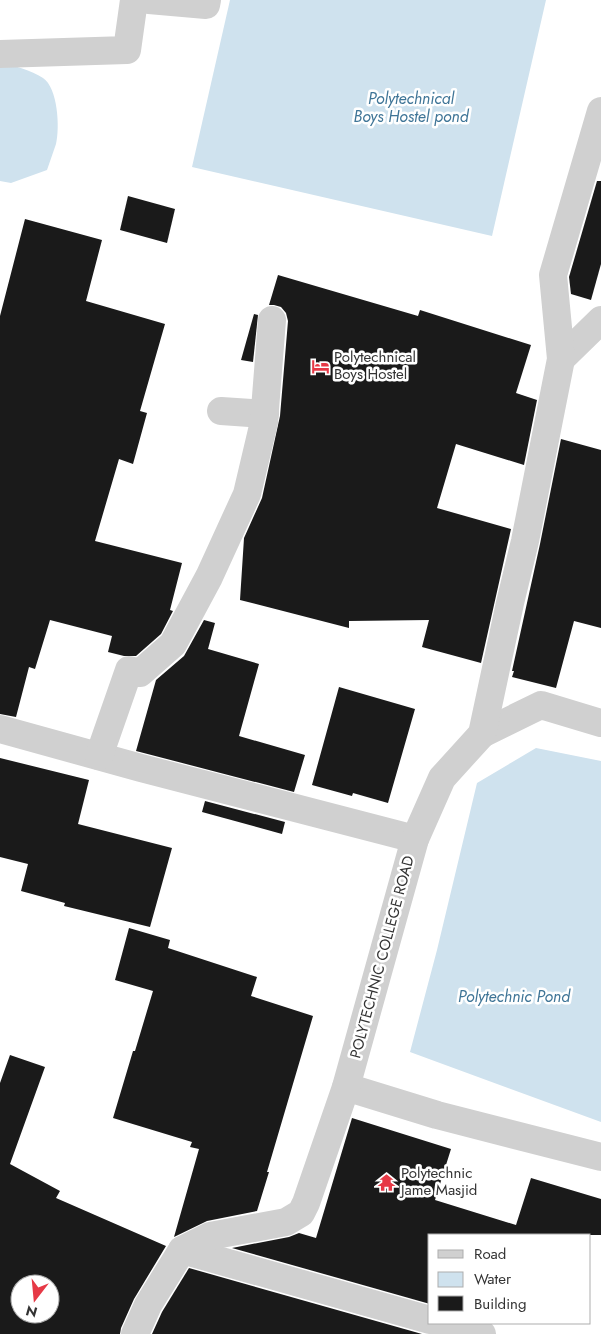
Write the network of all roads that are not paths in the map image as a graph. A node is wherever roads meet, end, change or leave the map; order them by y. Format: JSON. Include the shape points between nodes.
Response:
{"nodes":[{"id":1,"x":134,"y":0,"type":"edge"},
{"id":2,"x":149,"y":0,"type":"edge"},
{"id":3,"x":207,"y":0,"type":"edge"},
{"id":4,"x":0,"y":54,"type":"edge"},
{"id":5,"x":601,"y":111,"type":"edge"},
{"id":6,"x":272,"y":320,"type":"dead end"},
{"id":7,"x":601,"y":320,"type":"edge"},
{"id":8,"x":561,"y":359,"type":"junction"},
{"id":9,"x":222,"y":411,"type":"dead end"},
{"id":10,"x":265,"y":414,"type":"junction"},
{"id":11,"x":601,"y":722,"type":"edge"},
{"id":12,"x":0,"y":729,"type":"edge"},
{"id":13,"x":482,"y":734,"type":"junction"},
{"id":14,"x":100,"y":756,"type":"junction"},
{"id":15,"x":414,"y":839,"type":"junction"},
{"id":16,"x":346,"y":1087,"type":"junction"},
{"id":17,"x":601,"y":1157,"type":"edge"},
{"id":18,"x":182,"y":1250,"type":"junction"},
{"id":19,"x":428,"y":1319,"type":"edge"},
{"id":20,"x":444,"y":1324,"type":"edge"},
{"id":21,"x":135,"y":1334,"type":"edge"},
{"id":22,"x":482,"y":1334,"type":"edge"}],
"edges":[{"from":1,"to":4,"type":"street","via":[[127,50]]},
{"from":2,"to":3,"type":"street","via":[[206,5]]},
{"from":5,"to":8,"type":"street","via":[[553,275]]},
{"from":6,"to":10,"type":"street"},
{"from":7,"to":8,"type":"street"},
{"from":8,"to":13,"type":"street"},
{"from":9,"to":10,"type":"street"},
{"from":10,"to":14,"type":"street","via":[[247,494],[209,577],[173,644],[140,673],[129,670]]},
{"from":11,"to":13,"type":"street","via":[[540,705]]},
{"from":12,"to":14,"type":"street","name":"POLYTECHNIC COLLEGE ROAD"},
{"from":13,"to":15,"type":"street","via":[[442,778]]},
{"from":14,"to":15,"type":"street","name":"POLYTECHNIC COLLEGE ROAD"},
{"from":15,"to":16,"type":"street","name":"POLYTECHNIC COLLEGE ROAD"},
{"from":16,"to":17,"type":"street","via":[[437,1115]]},
{"from":16,"to":18,"type":"street","name":"POLYTECHNIC COLLEGE ROAD","via":[[301,1213],[286,1222],[210,1236]]},
{"from":18,"to":19,"type":"street"},
{"from":18,"to":21,"type":"street","via":[[148,1305]]},
{"from":20,"to":22,"type":"street"}]}
